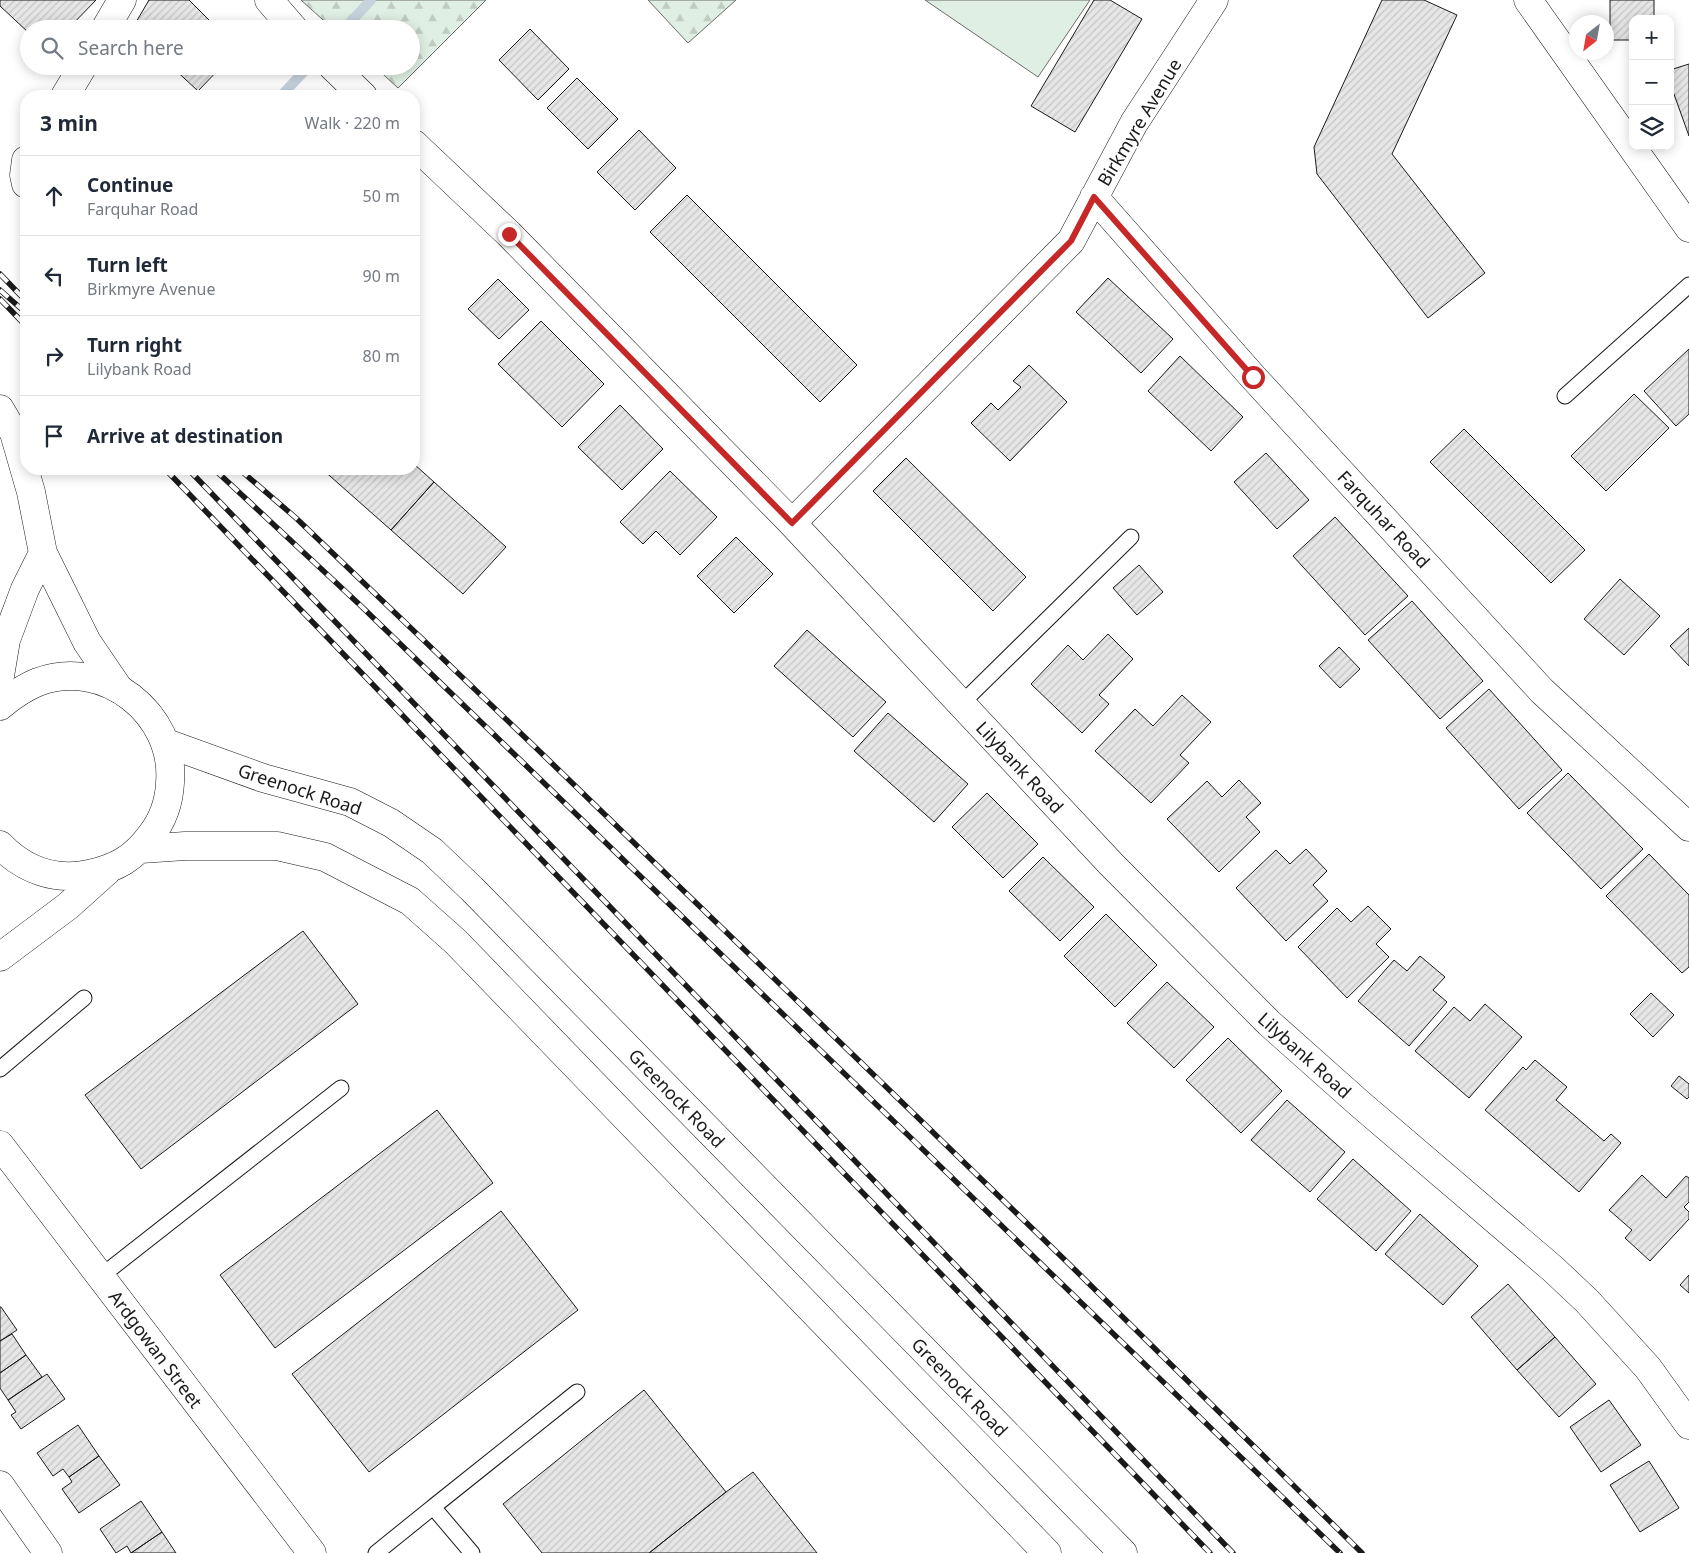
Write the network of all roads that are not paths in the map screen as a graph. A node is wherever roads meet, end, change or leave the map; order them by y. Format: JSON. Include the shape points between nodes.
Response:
{"nodes":[{"id":1,"x":122,"y":0,"type":"edge"},
{"id":2,"x":269,"y":0,"type":"edge"},
{"id":3,"x":1214,"y":0,"type":"edge"},
{"id":4,"x":1528,"y":0,"type":"edge"},
{"id":5,"x":110,"y":20,"type":"edge"},
{"id":6,"x":286,"y":20,"type":"edge"},
{"id":7,"x":78,"y":75,"type":"edge"},
{"id":8,"x":342,"y":75,"type":"edge"},
{"id":9,"x":69,"y":90,"type":"edge"},
{"id":10,"x":358,"y":90,"type":"edge"},
{"id":11,"x":420,"y":150,"type":"edge"},
{"id":12,"x":1094,"y":197,"type":"junction"},
{"id":13,"x":1689,"y":228,"type":"edge"},
{"id":14,"x":1689,"y":285,"type":"edge"},
{"id":15,"x":1565,"y":396,"type":"dead end"},
{"id":16,"x":0,"y":410,"type":"edge"},
{"id":17,"x":20,"y":454,"type":"edge"},
{"id":18,"x":26,"y":475,"type":"edge"},
{"id":19,"x":792,"y":523,"type":"junction"},
{"id":20,"x":1131,"y":537,"type":"dead end"},
{"id":21,"x":43,"y":553,"type":"junction"},
{"id":22,"x":0,"y":676,"type":"edge"},
{"id":23,"x":119,"y":689,"type":"junction"},
{"id":24,"x":961,"y":704,"type":"junction"},
{"id":25,"x":0,"y":706,"type":"edge"},
{"id":26,"x":166,"y":743,"type":"junction"},
{"id":27,"x":1689,"y":827,"type":"edge"},
{"id":28,"x":0,"y":845,"type":"edge"},
{"id":29,"x":141,"y":849,"type":"junction"},
{"id":30,"x":107,"y":870,"type":"junction"},
{"id":31,"x":0,"y":957,"type":"edge"},
{"id":32,"x":84,"y":998,"type":"dead end"},
{"id":33,"x":0,"y":1069,"type":"edge"},
{"id":34,"x":341,"y":1088,"type":"dead end"},
{"id":35,"x":0,"y":1145,"type":"edge"},
{"id":36,"x":100,"y":1277,"type":"junction"},
{"id":37,"x":1665,"y":1391,"type":"junction"},
{"id":38,"x":577,"y":1392,"type":"dead end"},
{"id":39,"x":1689,"y":1402,"type":"edge"},
{"id":40,"x":1689,"y":1424,"type":"edge"},
{"id":41,"x":0,"y":1485,"type":"edge"},
{"id":42,"x":433,"y":1507,"type":"junction"},
{"id":43,"x":48,"y":1553,"type":"edge"},
{"id":44,"x":312,"y":1553,"type":"edge"},
{"id":45,"x":376,"y":1553,"type":"edge"},
{"id":46,"x":472,"y":1553,"type":"edge"},
{"id":47,"x":1047,"y":1553,"type":"edge"},
{"id":48,"x":1123,"y":1553,"type":"edge"}],
"edges":[{"from":1,"to":5,"type":"main road"},
{"from":2,"to":6,"type":"main road"},
{"from":3,"to":12,"type":"main road","name":"Birkmyre Avenue","via":[[1134,123]]},
{"from":4,"to":13,"type":"main road"},
{"from":7,"to":9,"type":"main road"},
{"from":8,"to":10,"type":"main road"},
{"from":11,"to":19,"type":"main road","name":"Lilybank Road","via":[[509,234]]},
{"from":12,"to":19,"type":"main road","name":"Birkmyre Avenue","via":[[1071,241]]},
{"from":12,"to":27,"type":"main road","name":"Farquhar Road","via":[[1253,377],[1542,691]]},
{"from":14,"to":15,"type":"lane"},
{"from":16,"to":17,"type":"main road","via":[[14,433]]},
{"from":18,"to":21,"type":"main road"},
{"from":19,"to":24,"type":"main road","name":"Lilybank Road"},
{"from":20,"to":24,"type":"lane"},
{"from":21,"to":22,"type":"main road","via":[[6,640]]},
{"from":21,"to":23,"type":"main road","via":[[86,642]]},
{"from":23,"to":25,"type":"main road","via":[[93,679],[66,676],[39,682],[15,693]]},
{"from":23,"to":26,"type":"main road","via":[[139,703],[155,721]]},
{"from":24,"to":37,"type":"main road","name":"Lilybank Road","via":[[1111,864],[1269,1024],[1553,1269],[1587,1301]]},
{"from":26,"to":29,"type":"main road","via":[[171,771],[169,800],[158,826]]},
{"from":26,"to":48,"type":"main road","name":"Greenock Road","via":[[263,778],[350,802],[391,823],[432,852],[472,889]]},
{"from":28,"to":30,"type":"main road","via":[[11,857],[40,872],[74,877]]},
{"from":29,"to":30,"type":"main road"},
{"from":29,"to":47,"type":"main road","via":[[277,846],[325,857],[410,901],[456,942]]},
{"from":30,"to":31,"type":"main road","via":[[68,906]]},
{"from":32,"to":33,"type":"lane"},
{"from":34,"to":36,"type":"lane"},
{"from":35,"to":36,"type":"main road","name":"Ardgowan Street"},
{"from":36,"to":44,"type":"main road","name":"Ardgowan Street"},
{"from":37,"to":39,"type":"main road"},
{"from":37,"to":40,"type":"main road","name":"Lilybank Road"},
{"from":38,"to":42,"type":"lane"},
{"from":41,"to":43,"type":"main road"},
{"from":42,"to":45,"type":"lane"},
{"from":42,"to":46,"type":"lane"}]}
